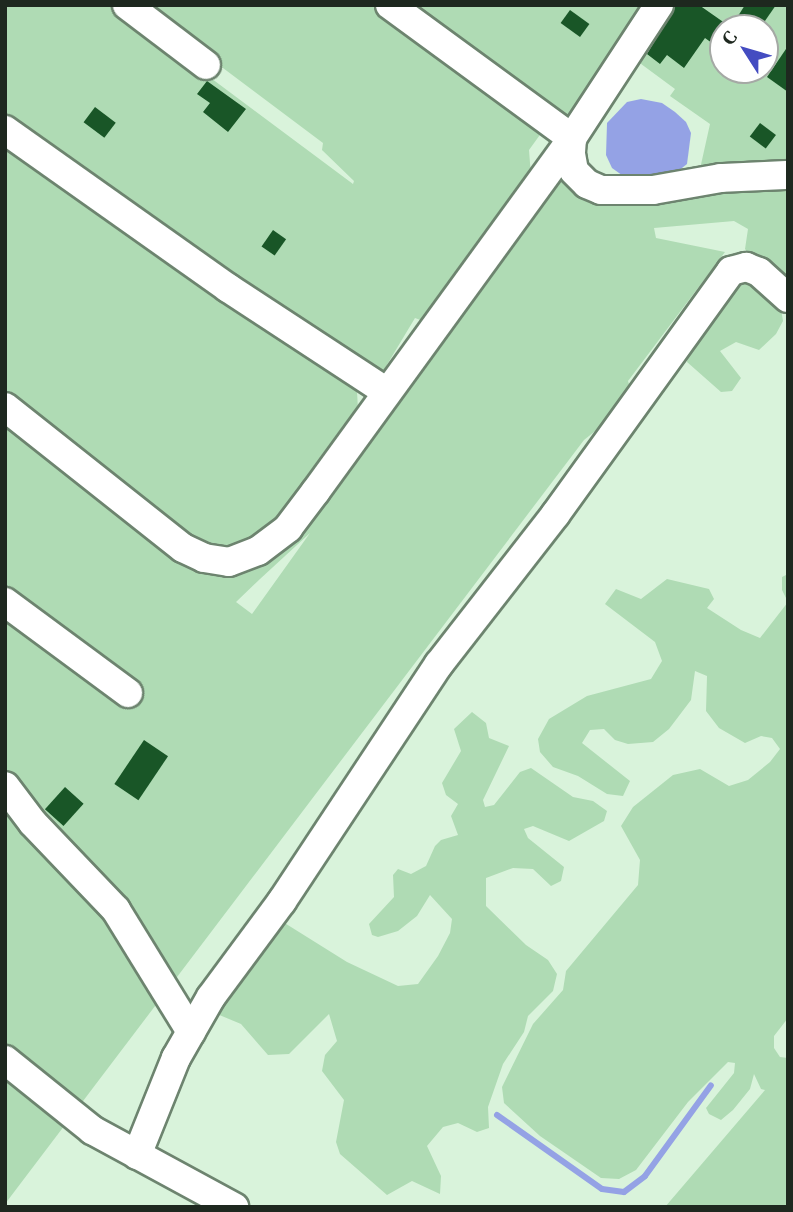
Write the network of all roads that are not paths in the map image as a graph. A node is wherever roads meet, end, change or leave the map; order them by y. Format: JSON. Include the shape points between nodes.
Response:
{"nodes":[{"id":1,"x":127,"y":5,"type":"edge"},
{"id":2,"x":390,"y":5,"type":"edge"},
{"id":3,"x":659,"y":5,"type":"edge"},
{"id":4,"x":206,"y":65,"type":"dead end"},
{"id":5,"x":5,"y":131,"type":"edge"},
{"id":6,"x":572,"y":138,"type":"junction"},
{"id":7,"x":788,"y":175,"type":"edge"},
{"id":8,"x":788,"y":298,"type":"edge"},
{"id":9,"x":387,"y":392,"type":"junction"},
{"id":10,"x":5,"y":407,"type":"edge"},
{"id":11,"x":5,"y":602,"type":"edge"},
{"id":12,"x":128,"y":693,"type":"dead end"},
{"id":13,"x":5,"y":786,"type":"edge"},
{"id":14,"x":191,"y":1032,"type":"junction"},
{"id":15,"x":5,"y":1060,"type":"edge"},
{"id":16,"x":137,"y":1155,"type":"junction"},
{"id":17,"x":234,"y":1207,"type":"edge"}],
"edges":[{"from":1,"to":4,"type":"lane"},
{"from":2,"to":6,"type":"lane"},
{"from":3,"to":6,"type":"lane"},
{"from":5,"to":9,"type":"lane","via":[[228,288]]},
{"from":6,"to":7,"type":"lane","via":[[574,171],[601,191]]},
{"from":6,"to":9,"type":"lane"},
{"from":8,"to":14,"type":"lane","via":[[758,272],[746,267],[731,271],[555,515],[439,664]]},
{"from":9,"to":10,"type":"lane","via":[[288,528],[258,551],[229,562],[183,548]]},
{"from":11,"to":12,"type":"lane"},
{"from":13,"to":14,"type":"lane","via":[[33,823],[116,911]]},
{"from":14,"to":16,"type":"lane"},
{"from":15,"to":16,"type":"lane","via":[[65,1110]]},
{"from":16,"to":17,"type":"lane"}]}
